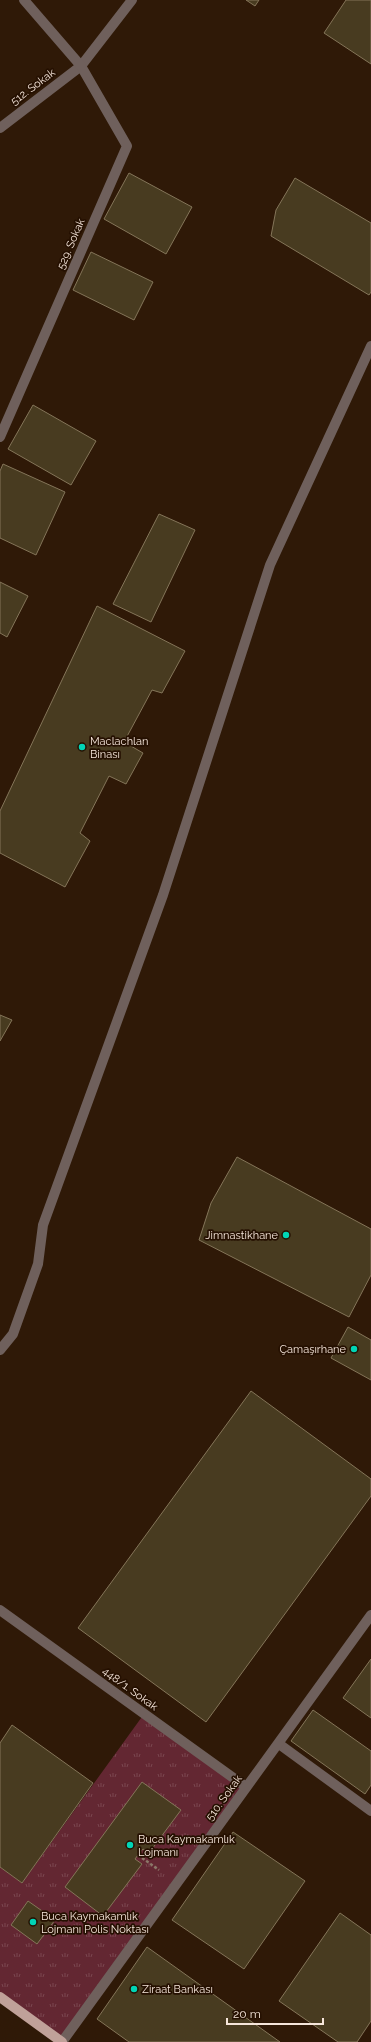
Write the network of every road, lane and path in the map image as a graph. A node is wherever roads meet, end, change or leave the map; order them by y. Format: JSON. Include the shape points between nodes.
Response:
{"nodes":[{"id":1,"x":24,"y":0,"type":"edge"},
{"id":2,"x":132,"y":0,"type":"edge"},
{"id":3,"x":81,"y":66,"type":"junction"},
{"id":4,"x":0,"y":128,"type":"edge"},
{"id":5,"x":371,"y":346,"type":"edge"},
{"id":6,"x":368,"y":358,"type":"edge"},
{"id":7,"x":0,"y":437,"type":"edge"},
{"id":8,"x":0,"y":1350,"type":"edge"},
{"id":9,"x":0,"y":1610,"type":"edge"},
{"id":10,"x":371,"y":1615,"type":"edge"},
{"id":11,"x":279,"y":1744,"type":"junction"},
{"id":12,"x":246,"y":1787,"type":"junction"},
{"id":13,"x":371,"y":1810,"type":"edge"},
{"id":14,"x":0,"y":1997,"type":"edge"},
{"id":15,"x":62,"y":2042,"type":"edge"}],
"edges":[{"from":1,"to":3,"type":"street"},
{"from":2,"to":3,"type":"street","name":"512. Sokak"},
{"from":3,"to":4,"type":"street","name":"512. Sokak"},
{"from":3,"to":7,"type":"street","name":"529. Sokak","via":[[126,146]]},
{"from":5,"to":6,"type":"street"},
{"from":6,"to":8,"type":"street","via":[[270,565],[163,895],[42,1225],[38,1264],[13,1334]]},
{"from":9,"to":12,"type":"street","name":"448/1. Sokak"},
{"from":10,"to":11,"type":"street","name":"510. Sokak"},
{"from":11,"to":12,"type":"street","name":"510. Sokak"},
{"from":11,"to":13,"type":"street"},
{"from":12,"to":15,"type":"street","name":"510. Sokak"},
{"from":14,"to":15,"type":"main road"}]}
